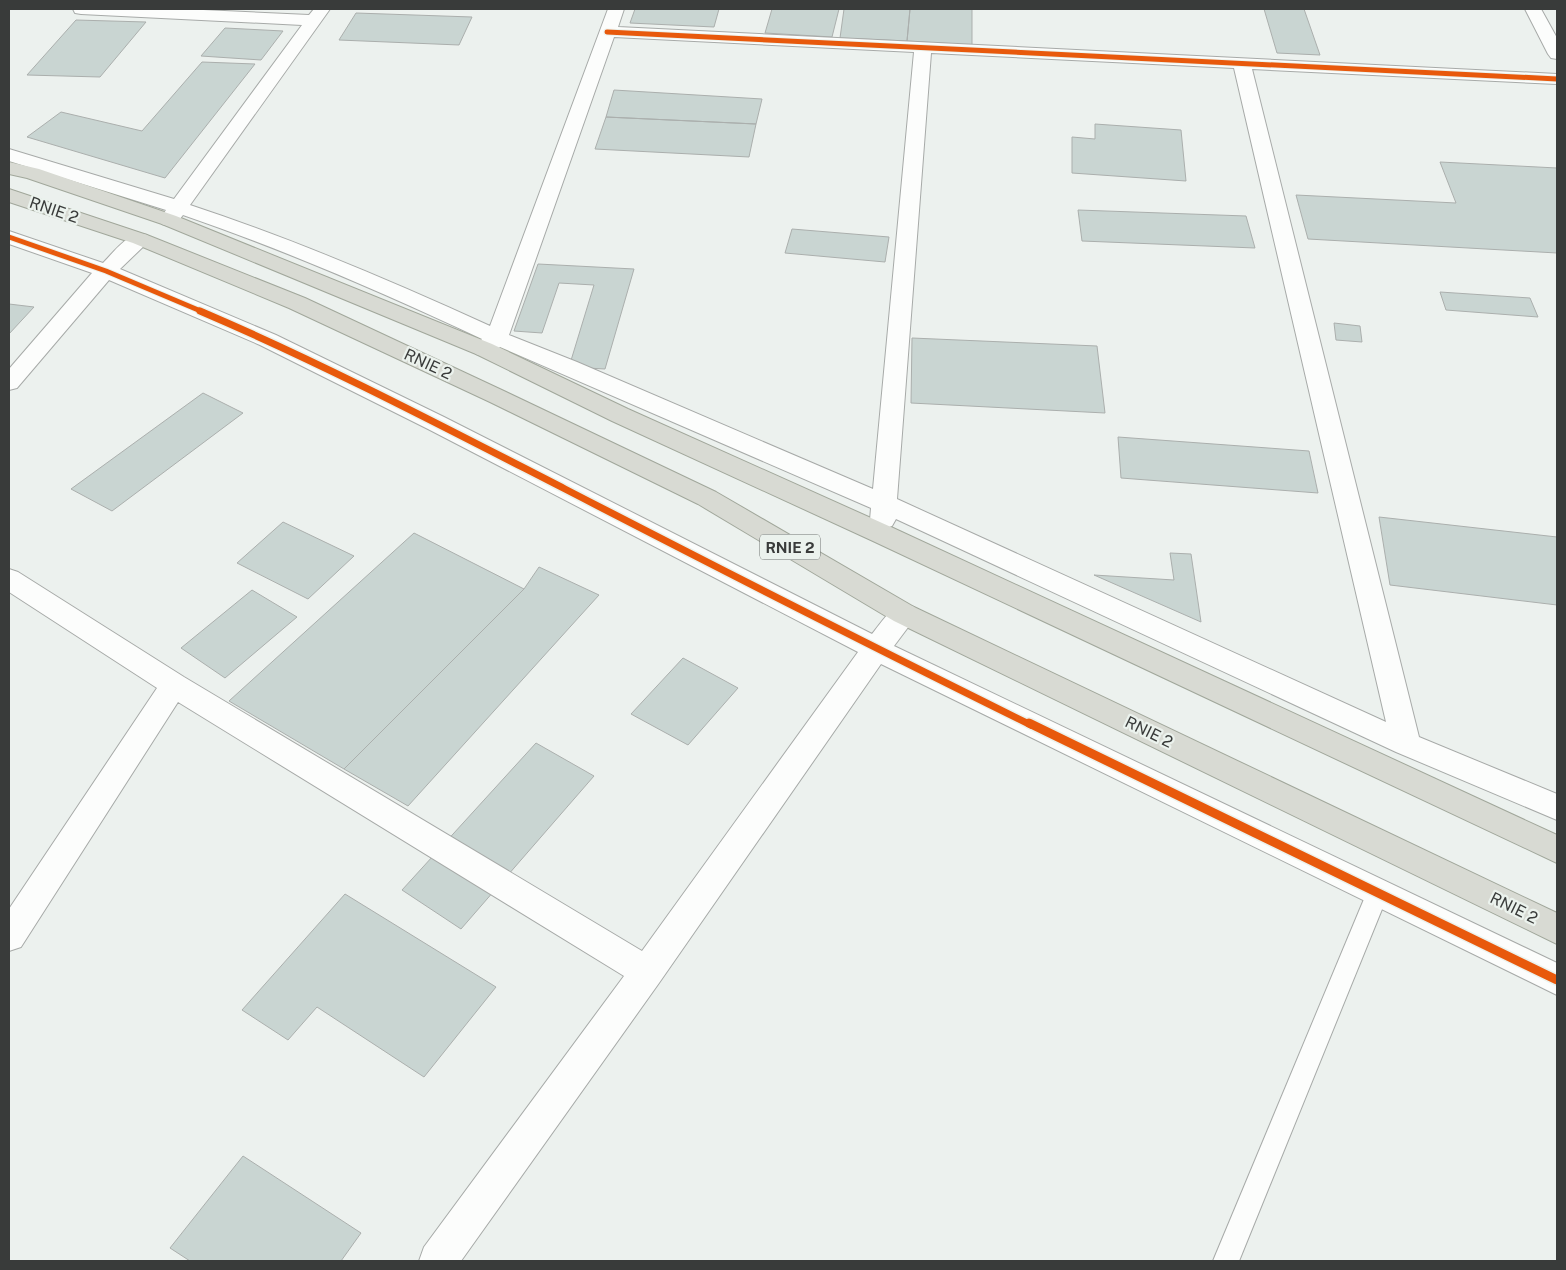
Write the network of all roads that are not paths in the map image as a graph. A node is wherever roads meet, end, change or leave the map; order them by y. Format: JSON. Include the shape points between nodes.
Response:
{"nodes":[{"id":1,"x":81,"y":9,"type":"edge"},
{"id":2,"x":616,"y":9,"type":"edge"},
{"id":3,"x":1533,"y":9,"type":"edge"},
{"id":4,"x":318,"y":15,"type":"edge"},
{"id":5,"x":608,"y":32,"type":"junction"},
{"id":6,"x":923,"y":48,"type":"junction"},
{"id":7,"x":1557,"y":54,"type":"edge"},
{"id":8,"x":1242,"y":64,"type":"junction"},
{"id":9,"x":1557,"y":79,"type":"edge"},
{"id":10,"x":9,"y":155,"type":"edge"},
{"id":11,"x":9,"y":168,"type":"edge"},
{"id":12,"x":9,"y":195,"type":"edge"},
{"id":13,"x":174,"y":213,"type":"junction"},
{"id":14,"x":9,"y":237,"type":"edge"},
{"id":15,"x":140,"y":240,"type":"junction"},
{"id":16,"x":106,"y":271,"type":"junction"},
{"id":17,"x":490,"y":344,"type":"junction"},
{"id":18,"x":9,"y":383,"type":"edge"},
{"id":19,"x":885,"y":504,"type":"junction"},
{"id":20,"x":882,"y":534,"type":"junction"},
{"id":21,"x":9,"y":579,"type":"edge"},
{"id":22,"x":904,"y":614,"type":"junction"},
{"id":23,"x":876,"y":649,"type":"junction"},
{"id":24,"x":174,"y":685,"type":"junction"},
{"id":25,"x":1406,"y":744,"type":"junction"},
{"id":26,"x":1557,"y":807,"type":"edge"},
{"id":27,"x":1557,"y":850,"type":"edge"},
{"id":28,"x":1378,"y":892,"type":"junction"},
{"id":29,"x":1557,"y":929,"type":"edge"},
{"id":30,"x":9,"y":936,"type":"edge"},
{"id":31,"x":647,"y":972,"type":"junction"},
{"id":32,"x":1557,"y":980,"type":"edge"},
{"id":33,"x":438,"y":1261,"type":"edge"},
{"id":34,"x":1226,"y":1261,"type":"edge"}],
"edges":[{"from":1,"to":4,"type":"street"},
{"from":2,"to":5,"type":"street"},
{"from":3,"to":7,"type":"street"},
{"from":4,"to":13,"type":"street"},
{"from":5,"to":6,"type":"street"},
{"from":5,"to":17,"type":"street"},
{"from":6,"to":8,"type":"street"},
{"from":6,"to":19,"type":"street"},
{"from":8,"to":9,"type":"street"},
{"from":8,"to":25,"type":"street"},
{"from":10,"to":13,"type":"street"},
{"from":11,"to":13,"type":"highway","name":"RNIE 2","number":"RNIE 2"},
{"from":12,"to":15,"type":"highway","name":"RNIE 2","number":"RNIE 2"},
{"from":13,"to":17,"type":"highway","name":"RNIE 2","number":"RNIE 2"},
{"from":14,"to":16,"type":"street"},
{"from":15,"to":16,"type":"street"},
{"from":15,"to":22,"type":"highway","name":"RNIE 2","number":"RNIE 2","via":[[298,303],[698,493]]},
{"from":16,"to":18,"type":"street"},
{"from":16,"to":23,"type":"street","via":[[268,340]]},
{"from":17,"to":19,"type":"street","via":[[587,375]]},
{"from":17,"to":20,"type":"highway","name":"RNIE 2","number":"RNIE 2","via":[[620,415]]},
{"from":19,"to":20,"type":"street"},
{"from":19,"to":25,"type":"street"},
{"from":20,"to":27,"type":"highway","name":"RNIE 2","number":"RNIE 2"},
{"from":21,"to":24,"type":"street"},
{"from":22,"to":23,"type":"street"},
{"from":22,"to":29,"type":"highway","name":"RNIE 2","number":"RNIE 2"},
{"from":23,"to":28,"type":"street"},
{"from":23,"to":31,"type":"street"},
{"from":24,"to":30,"type":"street"},
{"from":24,"to":31,"type":"street"},
{"from":25,"to":26,"type":"street"},
{"from":28,"to":32,"type":"street"},
{"from":28,"to":34,"type":"lane"},
{"from":31,"to":33,"type":"street"}]}
